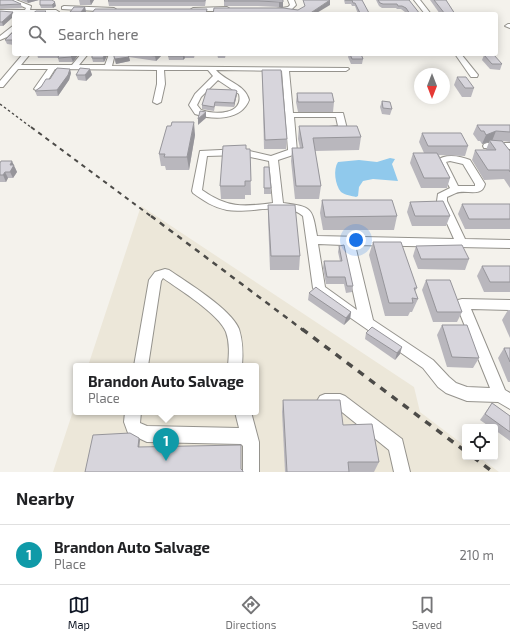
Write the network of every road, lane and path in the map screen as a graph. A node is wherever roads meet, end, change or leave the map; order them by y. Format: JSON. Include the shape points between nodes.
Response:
{"nodes":[{"id":1,"x":11,"y":0,"type":"edge"},
{"id":2,"x":71,"y":0,"type":"edge"},
{"id":3,"x":291,"y":0,"type":"edge"},
{"id":4,"x":417,"y":0,"type":"edge"},
{"id":5,"x":235,"y":9,"type":"edge"},
{"id":6,"x":264,"y":9,"type":"edge"},
{"id":7,"x":119,"y":10,"type":"edge"},
{"id":8,"x":186,"y":10,"type":"edge"},
{"id":9,"x":60,"y":11,"type":"edge"},
{"id":10,"x":0,"y":12,"type":"edge"},
{"id":11,"x":12,"y":12,"type":"edge"},
{"id":12,"x":28,"y":12,"type":"edge"},
{"id":13,"x":44,"y":12,"type":"edge"},
{"id":14,"x":426,"y":12,"type":"edge"},
{"id":15,"x":12,"y":29,"type":"edge"},
{"id":16,"x":0,"y":38,"type":"edge"},
{"id":17,"x":25,"y":56,"type":"edge"},
{"id":18,"x":83,"y":56,"type":"edge"},
{"id":19,"x":111,"y":56,"type":"edge"},
{"id":20,"x":459,"y":56,"type":"edge"},
{"id":21,"x":16,"y":67,"type":"junction"},
{"id":22,"x":53,"y":68,"type":"junction"},
{"id":23,"x":73,"y":68,"type":"junction"},
{"id":24,"x":108,"y":68,"type":"junction"},
{"id":25,"x":160,"y":68,"type":"junction"},
{"id":26,"x":210,"y":68,"type":"junction"},
{"id":27,"x":285,"y":68,"type":"junction"},
{"id":28,"x":346,"y":69,"type":"dead end"},
{"id":29,"x":216,"y":76,"type":"junction"},
{"id":30,"x":474,"y":76,"type":"dead end"},
{"id":31,"x":0,"y":85,"type":"edge"},
{"id":32,"x":38,"y":89,"type":"edge"},
{"id":33,"x":157,"y":102,"type":"dead end"},
{"id":34,"x":290,"y":115,"type":"junction"},
{"id":35,"x":320,"y":129,"type":"edge"},
{"id":36,"x":486,"y":146,"type":"dead end"},
{"id":37,"x":508,"y":148,"type":"edge"},
{"id":38,"x":273,"y":159,"type":"junction"},
{"id":39,"x":455,"y":189,"type":"dead end"},
{"id":40,"x":278,"y":205,"type":"junction"},
{"id":41,"x":312,"y":240,"type":"junction"},
{"id":42,"x":348,"y":241,"type":"junction"},
{"id":43,"x":461,"y":242,"type":"junction"},
{"id":44,"x":510,"y":244,"type":"edge"},
{"id":45,"x":510,"y":305,"type":"edge"},
{"id":46,"x":367,"y":323,"type":"junction"},
{"id":47,"x":142,"y":363,"type":"edge"},
{"id":48,"x":235,"y":363,"type":"edge"},
{"id":49,"x":505,"y":398,"type":"edge"},
{"id":50,"x":310,"y":402,"type":"edge"},
{"id":51,"x":133,"y":415,"type":"edge"},
{"id":52,"x":244,"y":415,"type":"edge"},
{"id":53,"x":251,"y":442,"type":"junction"},
{"id":54,"x":251,"y":472,"type":"edge"},
{"id":55,"x":402,"y":472,"type":"edge"}],
"edges":[{"from":1,"to":12,"type":"street","via":[[30,7]]},
{"from":2,"to":9,"type":"street"},
{"from":3,"to":6,"type":"street","via":[[293,5],[290,8]]},
{"from":4,"to":14,"type":"street"},
{"from":5,"to":8,"type":"street","via":[[214,6]]},
{"from":7,"to":9,"type":"street","via":[[99,6]]},
{"from":9,"to":13,"type":"street"},
{"from":10,"to":11,"type":"street"},
{"from":15,"to":16,"type":"street"},
{"from":17,"to":21,"type":"street"},
{"from":18,"to":23,"type":"street"},
{"from":19,"to":24,"type":"street"},
{"from":20,"to":30,"type":"street"},
{"from":21,"to":22,"type":"street"},
{"from":21,"to":31,"type":"street"},
{"from":22,"to":23,"type":"street"},
{"from":22,"to":32,"type":"street"},
{"from":23,"to":24,"type":"street"},
{"from":24,"to":25,"type":"street"},
{"from":25,"to":26,"type":"street"},
{"from":25,"to":33,"type":"street","via":[[161,84]]},
{"from":26,"to":27,"type":"street"},
{"from":26,"to":29,"type":"street"},
{"from":27,"to":28,"type":"street"},
{"from":27,"to":34,"type":"street"},
{"from":29,"to":29,"type":"street","via":[[196,96],[193,105],[197,112],[231,114],[239,110],[244,103],[243,93]]},
{"from":34,"to":35,"type":"street","via":[[340,115],[343,129]]},
{"from":34,"to":38,"type":"street","via":[[295,130],[293,152]]},
{"from":36,"to":37,"type":"street"},
{"from":38,"to":40,"type":"street"},
{"from":38,"to":40,"type":"street","via":[[241,152],[203,153],[197,191],[225,207]]},
{"from":39,"to":43,"type":"street","via":[[442,196],[442,201]]},
{"from":40,"to":41,"type":"street","via":[[301,209],[308,214]]},
{"from":41,"to":42,"type":"street"},
{"from":41,"to":46,"type":"street","via":[[319,288]]},
{"from":42,"to":43,"type":"street"},
{"from":42,"to":46,"type":"street"},
{"from":43,"to":44,"type":"street"},
{"from":45,"to":49,"type":"street","via":[[462,304]]},
{"from":46,"to":49,"type":"street","via":[[428,364],[438,378],[458,393]]},
{"from":47,"to":48,"type":"street","via":[[155,280],[165,273],[213,307],[232,329],[236,345]]},
{"from":50,"to":55,"type":"street","via":[[340,401],[377,429],[396,445]]},
{"from":51,"to":53,"type":"street","via":[[134,428],[147,434],[232,435],[244,436]]},
{"from":52,"to":53,"type":"street"},
{"from":53,"to":54,"type":"street"}]}
